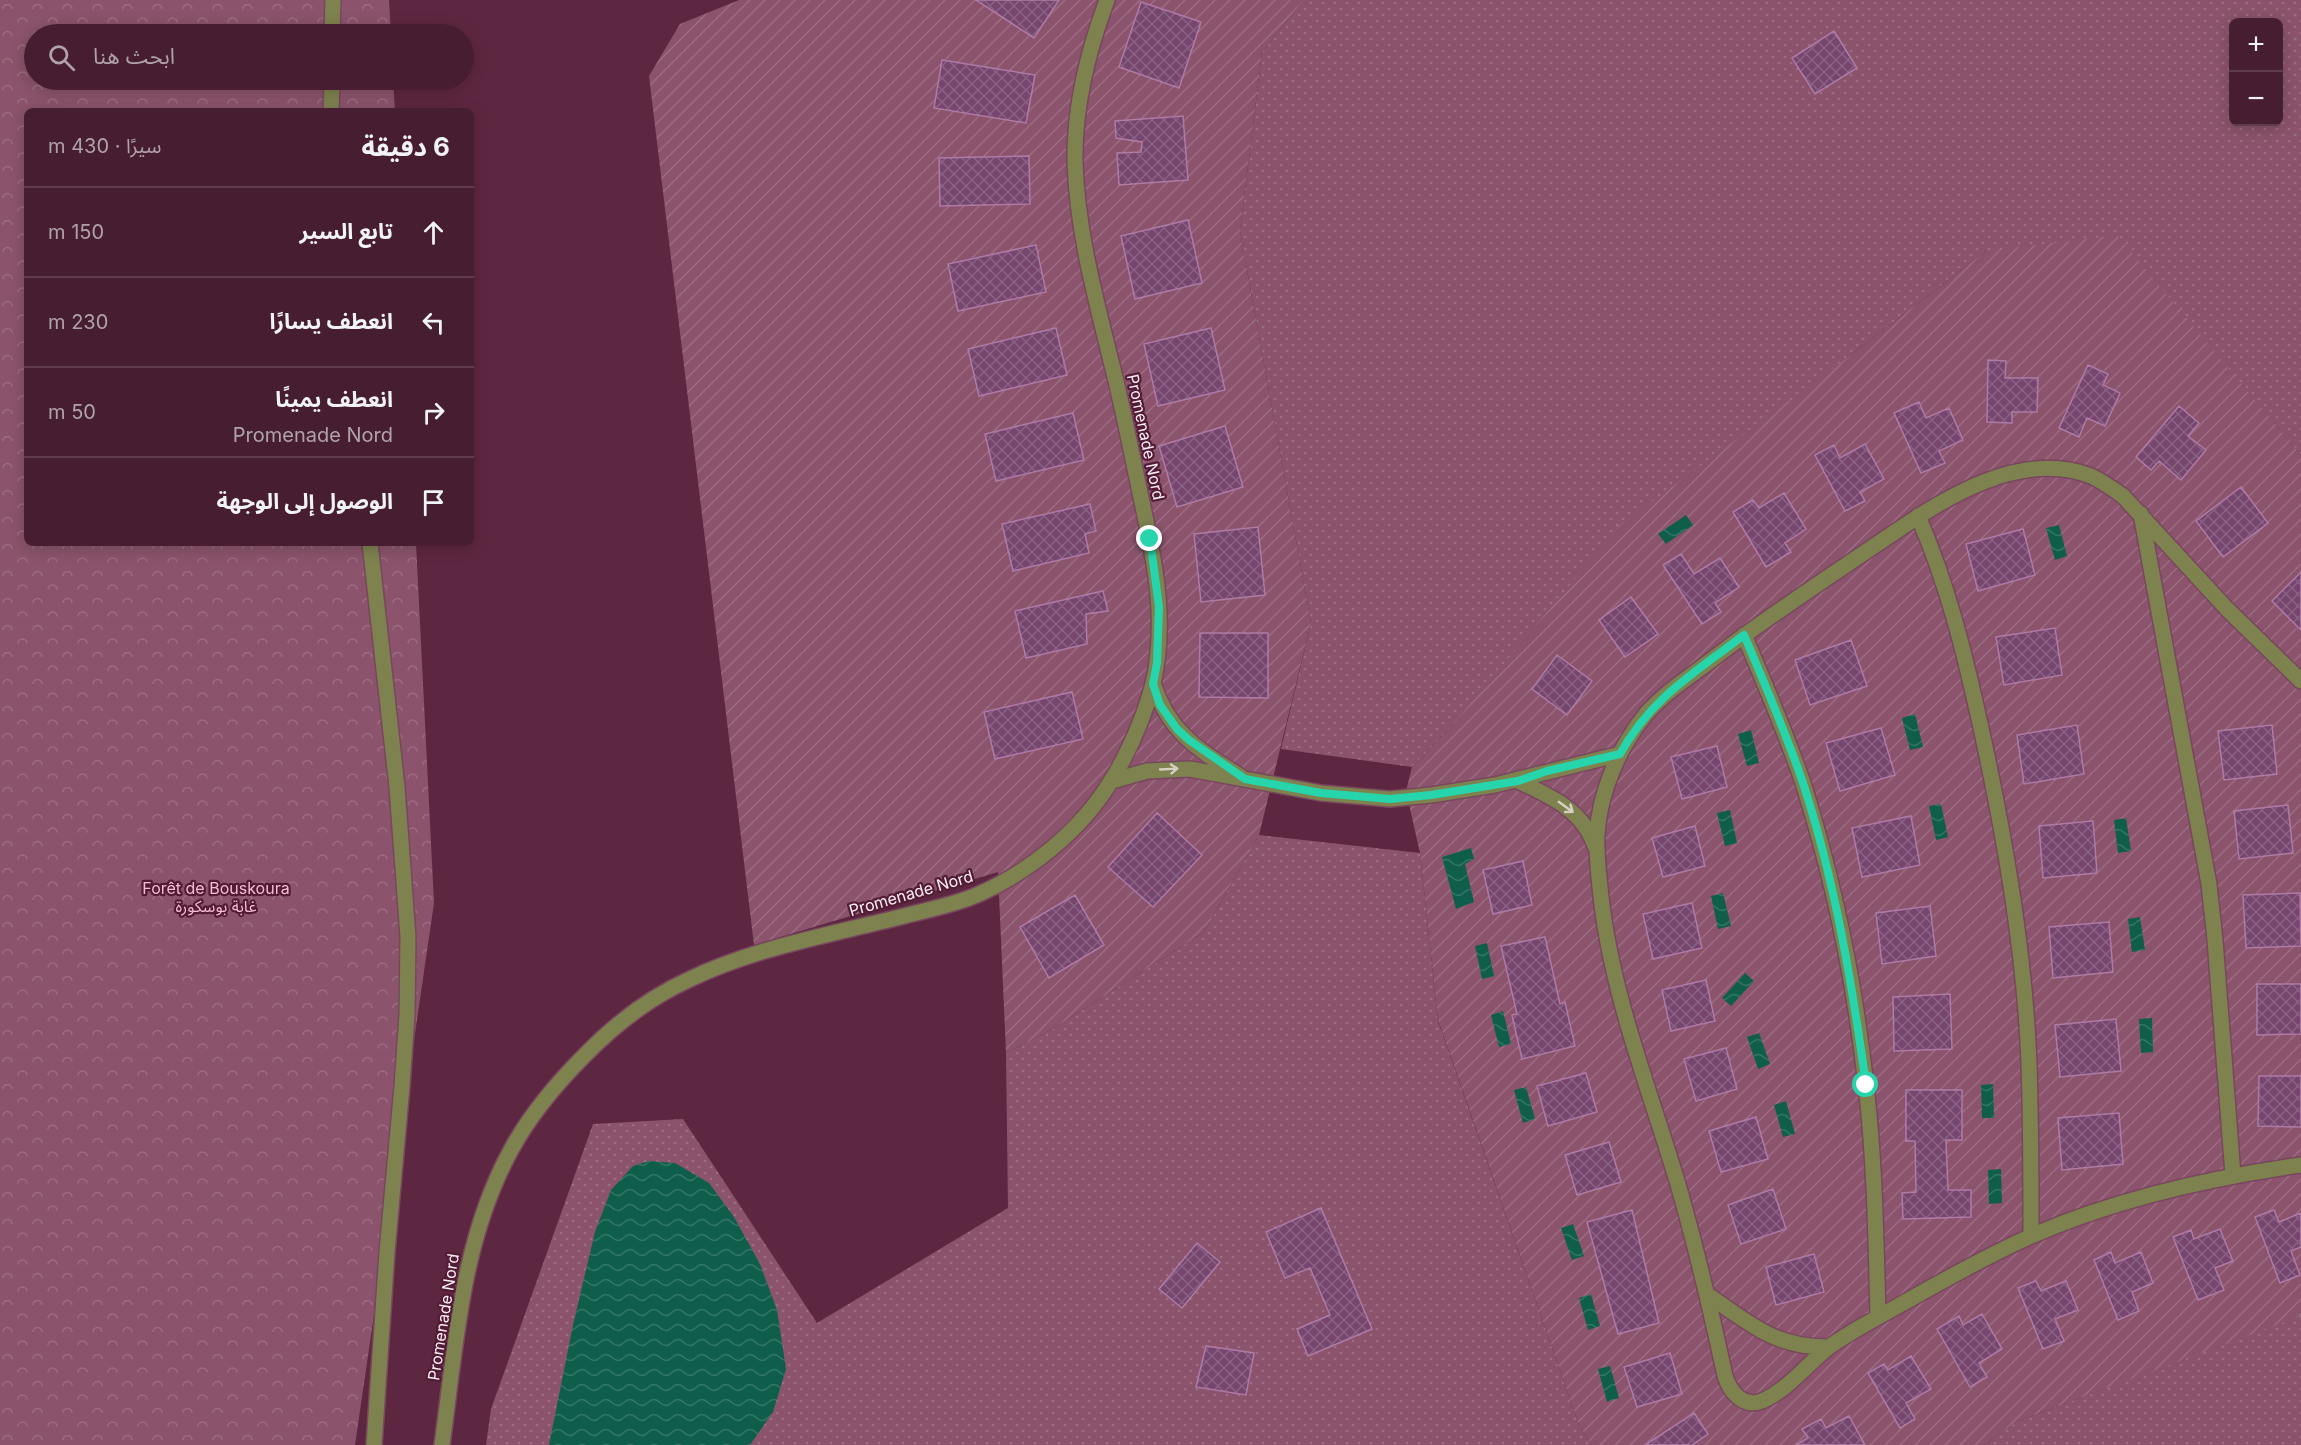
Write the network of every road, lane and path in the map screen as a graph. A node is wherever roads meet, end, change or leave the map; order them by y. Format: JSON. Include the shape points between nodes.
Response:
{"nodes":[{"id":1,"x":333,"y":0,"type":"edge"},
{"id":2,"x":1107,"y":0,"type":"edge"},
{"id":3,"x":332,"y":24,"type":"edge"},
{"id":4,"x":332,"y":90,"type":"edge"},
{"id":5,"x":331,"y":108,"type":"edge"},
{"id":6,"x":2141,"y":514,"type":"junction"},
{"id":7,"x":1918,"y":516,"type":"junction"},
{"id":8,"x":370,"y":546,"type":"edge"},
{"id":9,"x":1744,"y":635,"type":"junction"},
{"id":10,"x":2301,"y":681,"type":"edge"},
{"id":11,"x":1153,"y":684,"type":"junction"},
{"id":12,"x":1620,"y":754,"type":"junction"},
{"id":13,"x":1245,"y":779,"type":"junction"},
{"id":14,"x":1112,"y":781,"type":"junction"},
{"id":15,"x":1518,"y":781,"type":"junction"},
{"id":16,"x":1597,"y":852,"type":"junction"},
{"id":17,"x":2301,"y":1165,"type":"edge"},
{"id":18,"x":2232,"y":1175,"type":"junction"},
{"id":19,"x":2031,"y":1236,"type":"junction"},
{"id":20,"x":1708,"y":1295,"type":"junction"},
{"id":21,"x":1878,"y":1317,"type":"junction"},
{"id":22,"x":1829,"y":1347,"type":"junction"},
{"id":23,"x":374,"y":1445,"type":"edge"},
{"id":24,"x":442,"y":1445,"type":"edge"}],
"edges":[{"from":1,"to":3,"type":"street"},
{"from":2,"to":11,"type":"street","name":"Promenade Nord","via":[[1079,104],[1076,186],[1089,271],[1157,583],[1160,626]]},
{"from":4,"to":5,"type":"street"},
{"from":6,"to":7,"type":"street","via":[[2123,496],[2091,477],[2045,467],[1986,482]]},
{"from":6,"to":10,"type":"street","via":[[2227,609]]},
{"from":6,"to":18,"type":"street","via":[[2209,884]]},
{"from":7,"to":9,"type":"street"},
{"from":7,"to":19,"type":"street","via":[[1959,628],[2005,847],[2029,1062]]},
{"from":8,"to":23,"type":"street","via":[[397,787],[408,937],[404,1062]]},
{"from":9,"to":12,"type":"street","via":[[1658,701]]},
{"from":9,"to":21,"type":"street","via":[[1802,782],[1849,969],[1866,1085],[1875,1187]]},
{"from":11,"to":13,"type":"street","via":[[1160,705],[1177,729]]},
{"from":11,"to":14,"type":"street","name":"Promenade Nord"},
{"from":12,"to":15,"type":"street"},
{"from":12,"to":16,"type":"street","via":[[1602,805]]},
{"from":14,"to":13,"type":"street","one_way":true,"via":[[1147,771],[1175,769]]},
{"from":13,"to":15,"type":"street","via":[[1321,793],[1390,799]]},
{"from":14,"to":24,"type":"street","name":"Promenade Nord","via":[[1061,840],[1017,873],[977,895],[767,950],[722,966],[655,998],[596,1044],[550,1092],[528,1122],[489,1197],[465,1277]]},
{"from":15,"to":16,"type":"street","one_way":true,"via":[[1550,796],[1578,817]]},
{"from":16,"to":20,"type":"street","via":[[1604,922],[1615,976]]},
{"from":17,"to":18,"type":"street"},
{"from":18,"to":19,"type":"street","via":[[2132,1201]]},
{"from":19,"to":21,"type":"street"},
{"from":20,"to":22,"type":"street","via":[[1776,1339],[1798,1346]]},
{"from":20,"to":22,"type":"street","via":[[1725,1376],[1733,1392],[1743,1400],[1756,1402],[1773,1395]]},
{"from":21,"to":22,"type":"street"}]}
